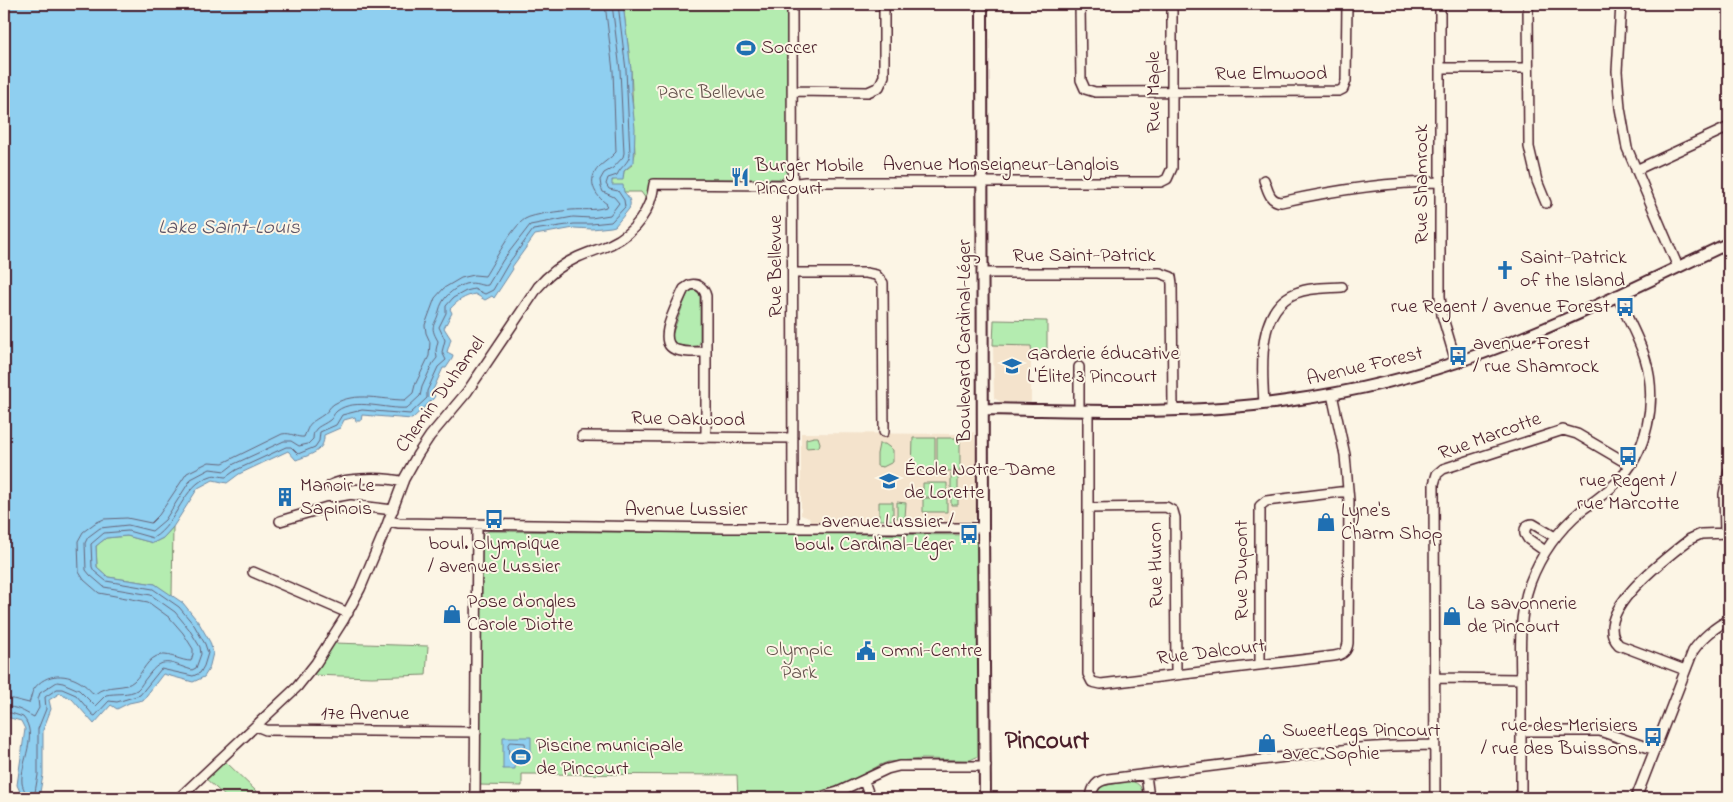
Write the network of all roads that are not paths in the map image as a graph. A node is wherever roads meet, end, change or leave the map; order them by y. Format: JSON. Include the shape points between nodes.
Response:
{"nodes":[{"id":1,"x":792,"y":4,"type":"edge"},
{"id":2,"x":884,"y":4,"type":"edge"},
{"id":3,"x":982,"y":4,"type":"edge"},
{"id":4,"x":1080,"y":4,"type":"edge"},
{"id":5,"x":1172,"y":4,"type":"edge"},
{"id":6,"x":1347,"y":4,"type":"edge"},
{"id":7,"x":1440,"y":4,"type":"edge"},
{"id":8,"x":1528,"y":4,"type":"edge"},
{"id":9,"x":1621,"y":4,"type":"edge"},
{"id":10,"x":1440,"y":68,"type":"junction"},
{"id":11,"x":1528,"y":68,"type":"junction"},
{"id":12,"x":793,"y":91,"type":"junction"},
{"id":13,"x":1172,"y":91,"type":"junction"},
{"id":14,"x":1729,"y":127,"type":"edge"},
{"id":15,"x":1636,"y":170,"type":"junction"},
{"id":16,"x":1167,"y":179,"type":"joint"},
{"id":17,"x":1264,"y":180,"type":"dead end"},
{"id":18,"x":982,"y":182,"type":"junction"},
{"id":19,"x":1440,"y":182,"type":"junction"},
{"id":20,"x":654,"y":184,"type":"joint"},
{"id":21,"x":794,"y":184,"type":"junction"},
{"id":22,"x":1546,"y":203,"type":"dead end"},
{"id":23,"x":1729,"y":243,"type":"edge"},
{"id":24,"x":1678,"y":267,"type":"junction"},
{"id":25,"x":794,"y":273,"type":"junction"},
{"id":26,"x":982,"y":273,"type":"junction"},
{"id":27,"x":1342,"y":287,"type":"dead end"},
{"id":28,"x":1618,"y":295,"type":"junction"},
{"id":29,"x":705,"y":352,"type":"junction"},
{"id":30,"x":1456,"y":362,"type":"junction"},
{"id":31,"x":1078,"y":367,"type":"dead end"},
{"id":32,"x":1332,"y":394,"type":"junction"},
{"id":33,"x":1264,"y":404,"type":"junction"},
{"id":34,"x":982,"y":409,"type":"junction"},
{"id":35,"x":1084,"y":410,"type":"junction"},
{"id":36,"x":1173,"y":410,"type":"junction"},
{"id":37,"x":884,"y":432,"type":"dead end"},
{"id":38,"x":582,"y":436,"type":"dead end"},
{"id":39,"x":706,"y":438,"type":"junction"},
{"id":40,"x":793,"y":438,"type":"junction"},
{"id":41,"x":1630,"y":465,"type":"junction"},
{"id":42,"x":1729,"y":471,"type":"edge"},
{"id":43,"x":403,"y":482,"type":"junction"},
{"id":44,"x":331,"y":485,"type":"dead end"},
{"id":45,"x":1348,"y":491,"type":"junction"},
{"id":46,"x":1088,"y":508,"type":"junction"},
{"id":47,"x":393,"y":510,"type":"junction"},
{"id":48,"x":280,"y":521,"type":"dead end"},
{"id":49,"x":389,"y":521,"type":"junction"},
{"id":50,"x":477,"y":525,"type":"junction"},
{"id":51,"x":793,"y":528,"type":"junction"},
{"id":52,"x":983,"y":528,"type":"junction"},
{"id":53,"x":1727,"y":533,"type":"edge"},
{"id":54,"x":1555,"y":537,"type":"junction"},
{"id":55,"x":1546,"y":551,"type":"junction"},
{"id":56,"x":253,"y":572,"type":"dead end"},
{"id":57,"x":348,"y":613,"type":"junction"},
{"id":58,"x":1729,"y":620,"type":"edge"},
{"id":59,"x":1260,"y":665,"type":"junction"},
{"id":60,"x":1685,"y":670,"type":"junction"},
{"id":61,"x":1176,"y":674,"type":"junction"},
{"id":62,"x":1435,"y":678,"type":"junction"},
{"id":63,"x":1521,"y":679,"type":"junction"},
{"id":64,"x":256,"y":726,"type":"junction"},
{"id":65,"x":1521,"y":731,"type":"junction"},
{"id":66,"x":476,"y":732,"type":"junction"},
{"id":67,"x":1434,"y":745,"type":"junction"},
{"id":68,"x":1654,"y":750,"type":"junction"},
{"id":69,"x":986,"y":766,"type":"junction"},
{"id":70,"x":1146,"y":775,"type":"junction"},
{"id":71,"x":864,"y":781,"type":"junction"},
{"id":72,"x":179,"y":798,"type":"edge"},
{"id":73,"x":475,"y":798,"type":"edge"},
{"id":74,"x":817,"y":798,"type":"edge"},
{"id":75,"x":870,"y":798,"type":"edge"},
{"id":76,"x":986,"y":798,"type":"edge"},
{"id":77,"x":1091,"y":798,"type":"edge"},
{"id":78,"x":1149,"y":798,"type":"edge"},
{"id":79,"x":1435,"y":798,"type":"edge"},
{"id":80,"x":1521,"y":798,"type":"edge"},
{"id":81,"x":1636,"y":798,"type":"edge"}],
"edges":[{"from":1,"to":12,"type":"street","name":"Rue Bellevue"},
{"from":2,"to":12,"type":"street","via":[[884,76],[880,87],[868,92]]},
{"from":3,"to":18,"type":"street","name":"Boulevard Cardinal-Léger"},
{"from":4,"to":13,"type":"street","via":[[1081,80],[1085,89],[1094,92]]},
{"from":5,"to":13,"type":"street","name":"Rue Maple"},
{"from":6,"to":13,"type":"street","name":"Rue Elmwood","via":[[1346,81],[1339,91]]},
{"from":7,"to":10,"type":"street","name":"Rue Shamrock"},
{"from":8,"to":11,"type":"street"},
{"from":9,"to":15,"type":"street","via":[[1617,72],[1620,108],[1627,148]]},
{"from":10,"to":11,"type":"street"},
{"from":10,"to":19,"type":"street","name":"Rue Shamrock"},
{"from":11,"to":22,"type":"street","via":[[1529,147]]},
{"from":12,"to":21,"type":"street","name":"Rue Bellevue"},
{"from":13,"to":16,"type":"street","name":"Rue Maple","via":[[1172,168]]},
{"from":14,"to":15,"type":"street"},
{"from":15,"to":24,"type":"street"},
{"from":16,"to":18,"type":"street","name":"Avenue Monseigneur-Langlois","via":[[1154,182]]},
{"from":17,"to":19,"type":"street","via":[[1272,199],[1281,202],[1358,187]]},
{"from":18,"to":21,"type":"street","name":"Avenue Monseigneur-Langlois"},
{"from":18,"to":26,"type":"street","name":"Boulevard Cardinal-Léger"},
{"from":19,"to":30,"type":"street","name":"Rue Shamrock","via":[[1440,296],[1442,315]]},
{"from":20,"to":21,"type":"street","name":"Avenue Monseigneur-Langlois"},
{"from":20,"to":43,"type":"street","name":"Chemin Duhamel","via":[[650,204],[626,236],[570,262],[538,287],[470,388],[422,447]]},
{"from":21,"to":25,"type":"street","name":"Rue Bellevue"},
{"from":23,"to":24,"type":"street","name":"Avenue Forest"},
{"from":24,"to":28,"type":"street","name":"Avenue Forest"},
{"from":25,"to":37,"type":"street","via":[[866,273],[883,283]]},
{"from":25,"to":40,"type":"street","name":"Rue Bellevue"},
{"from":26,"to":34,"type":"street","name":"Boulevard Cardinal-Léger"},
{"from":26,"to":36,"type":"street","name":"Rue Saint-Patrick","via":[[1168,275],[1172,280]]},
{"from":27,"to":33,"type":"street","via":[[1302,291],[1288,297],[1275,309],[1264,346]]},
{"from":28,"to":30,"type":"street","name":"Avenue Forest","via":[[1516,340]]},
{"from":28,"to":41,"type":"street","via":[[1645,357],[1650,388],[1646,427]]},
{"from":29,"to":29,"type":"street","via":[[705,291],[700,286],[690,285],[682,293],[666,339],[670,347],[678,351]]},
{"from":29,"to":39,"type":"street"},
{"from":30,"to":32,"type":"street","name":"Avenue Forest"},
{"from":31,"to":35,"type":"street","name":"Rue Dalcourt"},
{"from":32,"to":33,"type":"street","name":"Avenue Forest"},
{"from":32,"to":45,"type":"street","name":"Rue Dalcourt","via":[[1345,455]]},
{"from":33,"to":36,"type":"street","name":"Avenue Forest"},
{"from":34,"to":35,"type":"street","name":"Avenue Forest"},
{"from":34,"to":52,"type":"street","name":"Boulevard Cardinal-Léger"},
{"from":35,"to":36,"type":"street","name":"Avenue Forest"},
{"from":35,"to":46,"type":"street","name":"Rue Dalcourt"},
{"from":38,"to":39,"type":"street","name":"Rue Oakwood"},
{"from":39,"to":40,"type":"street","name":"Rue Oakwood"},
{"from":40,"to":51,"type":"street","name":"Rue Bellevue"},
{"from":41,"to":54,"type":"street","via":[[1615,484]]},
{"from":41,"to":62,"type":"street","name":"Rue Marcotte","via":[[1577,434],[1563,430],[1443,469],[1437,474],[1434,484]]},
{"from":42,"to":53,"type":"street","via":[[1724,494]]},
{"from":43,"to":44,"type":"street","via":[[349,479]]},
{"from":43,"to":47,"type":"street","name":"Chemin Duhamel"},
{"from":45,"to":59,"type":"street","name":"Rue Dalcourt","via":[[1346,650],[1340,655]]},
{"from":45,"to":59,"type":"street","name":"Rue Dupont","via":[[1266,501],[1260,506]]},
{"from":46,"to":61,"type":"street","name":"Rue Huron","via":[[1166,507],[1173,511]]},
{"from":46,"to":61,"type":"street","name":"Rue Dalcourt","via":[[1090,678],[1101,684]]},
{"from":47,"to":48,"type":"street","via":[[350,505],[327,507]]},
{"from":47,"to":49,"type":"street","name":"Chemin Duhamel"},
{"from":49,"to":50,"type":"street","name":"Avenue Lussier"},
{"from":49,"to":57,"type":"street","name":"Chemin Duhamel"},
{"from":50,"to":51,"type":"street","name":"Avenue Lussier"},
{"from":50,"to":66,"type":"street"},
{"from":51,"to":52,"type":"street","name":"Avenue Lussier"},
{"from":52,"to":69,"type":"street","name":"Boulevard Cardinal-Léger"},
{"from":53,"to":60,"type":"street","via":[[1701,534],[1690,539],[1629,592],[1616,614],[1612,634],[1619,645]]},
{"from":54,"to":55,"type":"street"},
{"from":54,"to":55,"type":"street","via":[[1533,524],[1525,528],[1524,534],[1528,539]]},
{"from":55,"to":63,"type":"street","via":[[1524,604]]},
{"from":56,"to":57,"type":"street"},
{"from":57,"to":64,"type":"street","name":"Chemin Duhamel","via":[[311,670]]},
{"from":58,"to":60,"type":"street","via":[[1696,646]]},
{"from":59,"to":61,"type":"street","name":"Rue Dalcourt"},
{"from":60,"to":68,"type":"street"},
{"from":62,"to":63,"type":"street"},
{"from":62,"to":67,"type":"street","name":"Rue Marcotte"},
{"from":63,"to":65,"type":"street"},
{"from":64,"to":66,"type":"street","name":"17e Avenue","via":[[274,731]]},
{"from":64,"to":72,"type":"street","name":"Chemin Duhamel"},
{"from":65,"to":68,"type":"street","via":[[1600,731]]},
{"from":65,"to":80,"type":"street"},
{"from":66,"to":73,"type":"street"},
{"from":67,"to":70,"type":"street","via":[[1358,748]]},
{"from":67,"to":79,"type":"street","name":"Rue Marcotte"},
{"from":68,"to":81,"type":"street"},
{"from":69,"to":71,"type":"street","via":[[898,766]]},
{"from":69,"to":76,"type":"street","name":"Boulevard Cardinal-Léger"},
{"from":70,"to":77,"type":"street","via":[[1101,780],[1093,787]]},
{"from":70,"to":78,"type":"street"},
{"from":71,"to":74,"type":"street"},
{"from":71,"to":75,"type":"street"}]}
